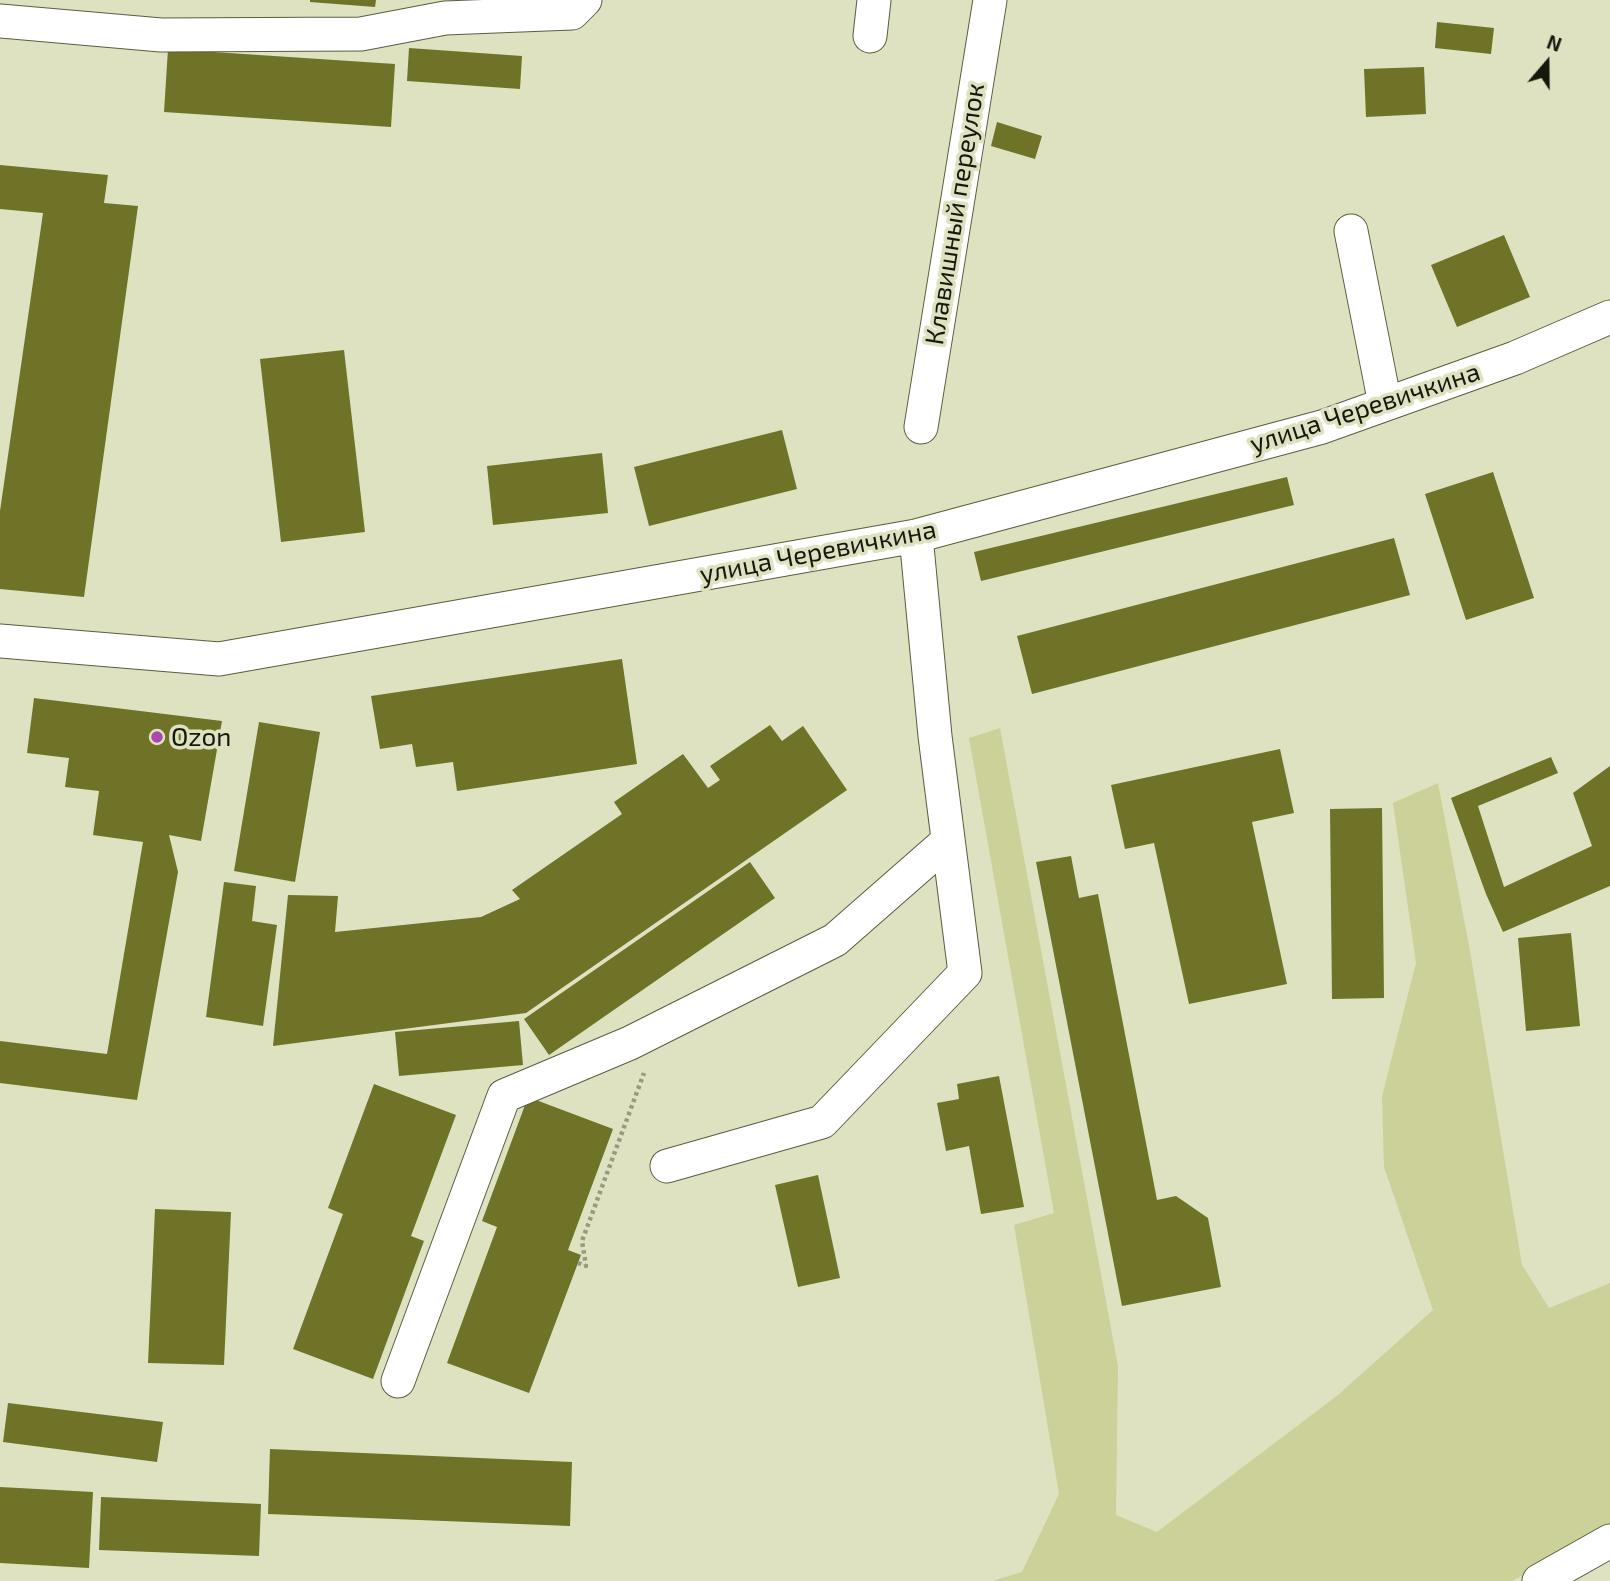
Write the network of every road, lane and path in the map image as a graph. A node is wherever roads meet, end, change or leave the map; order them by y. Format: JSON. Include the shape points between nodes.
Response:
{"nodes":[{"id":1,"x":585,"y":0,"type":"edge"},
{"id":2,"x":874,"y":0,"type":"edge"},
{"id":3,"x":990,"y":0,"type":"edge"},
{"id":4,"x":15,"y":15,"type":"edge"},
{"id":5,"x":870,"y":36,"type":"dead end"},
{"id":6,"x":1351,"y":231,"type":"dead end"},
{"id":7,"x":1610,"y":317,"type":"edge"},
{"id":8,"x":1385,"y":404,"type":"junction"},
{"id":9,"x":921,"y":427,"type":"dead end"},
{"id":10,"x":916,"y":536,"type":"junction"},
{"id":11,"x":0,"y":641,"type":"edge"},
{"id":12,"x":948,"y":841,"type":"junction"},
{"id":13,"x":660,"y":1028,"type":"junction"},
{"id":14,"x":667,"y":1166,"type":"dead end"},
{"id":15,"x":578,"y":1263,"type":"dead end"},
{"id":16,"x":398,"y":1381,"type":"dead end"},
{"id":17,"x":1610,"y":1541,"type":"edge"},
{"id":18,"x":1539,"y":1581,"type":"edge"}],
"edges":[{"from":1,"to":4,"type":"street","via":[[572,13],[444,18],[361,34],[161,35]]},
{"from":2,"to":5,"type":"street"},
{"from":3,"to":9,"type":"street","name":"Клавишный переулок"},
{"from":6,"to":8,"type":"street"},
{"from":7,"to":8,"type":"street","name":"улица Черевичкина","via":[[1515,358]]},
{"from":8,"to":10,"type":"street","name":"улица Черевичкина","via":[[1322,426]]},
{"from":10,"to":11,"type":"street","name":"улица Черевичкина","via":[[219,659]]},
{"from":10,"to":12,"type":"street"},
{"from":12,"to":13,"type":"street","via":[[835,940]]},
{"from":12,"to":14,"type":"street","via":[[965,973],[822,1122]]},
{"from":13,"to":15,"type":"path","via":[[582,1241],[586,1266]]},
{"from":13,"to":16,"type":"street","via":[[504,1096]]},
{"from":17,"to":18,"type":"street"}]}
